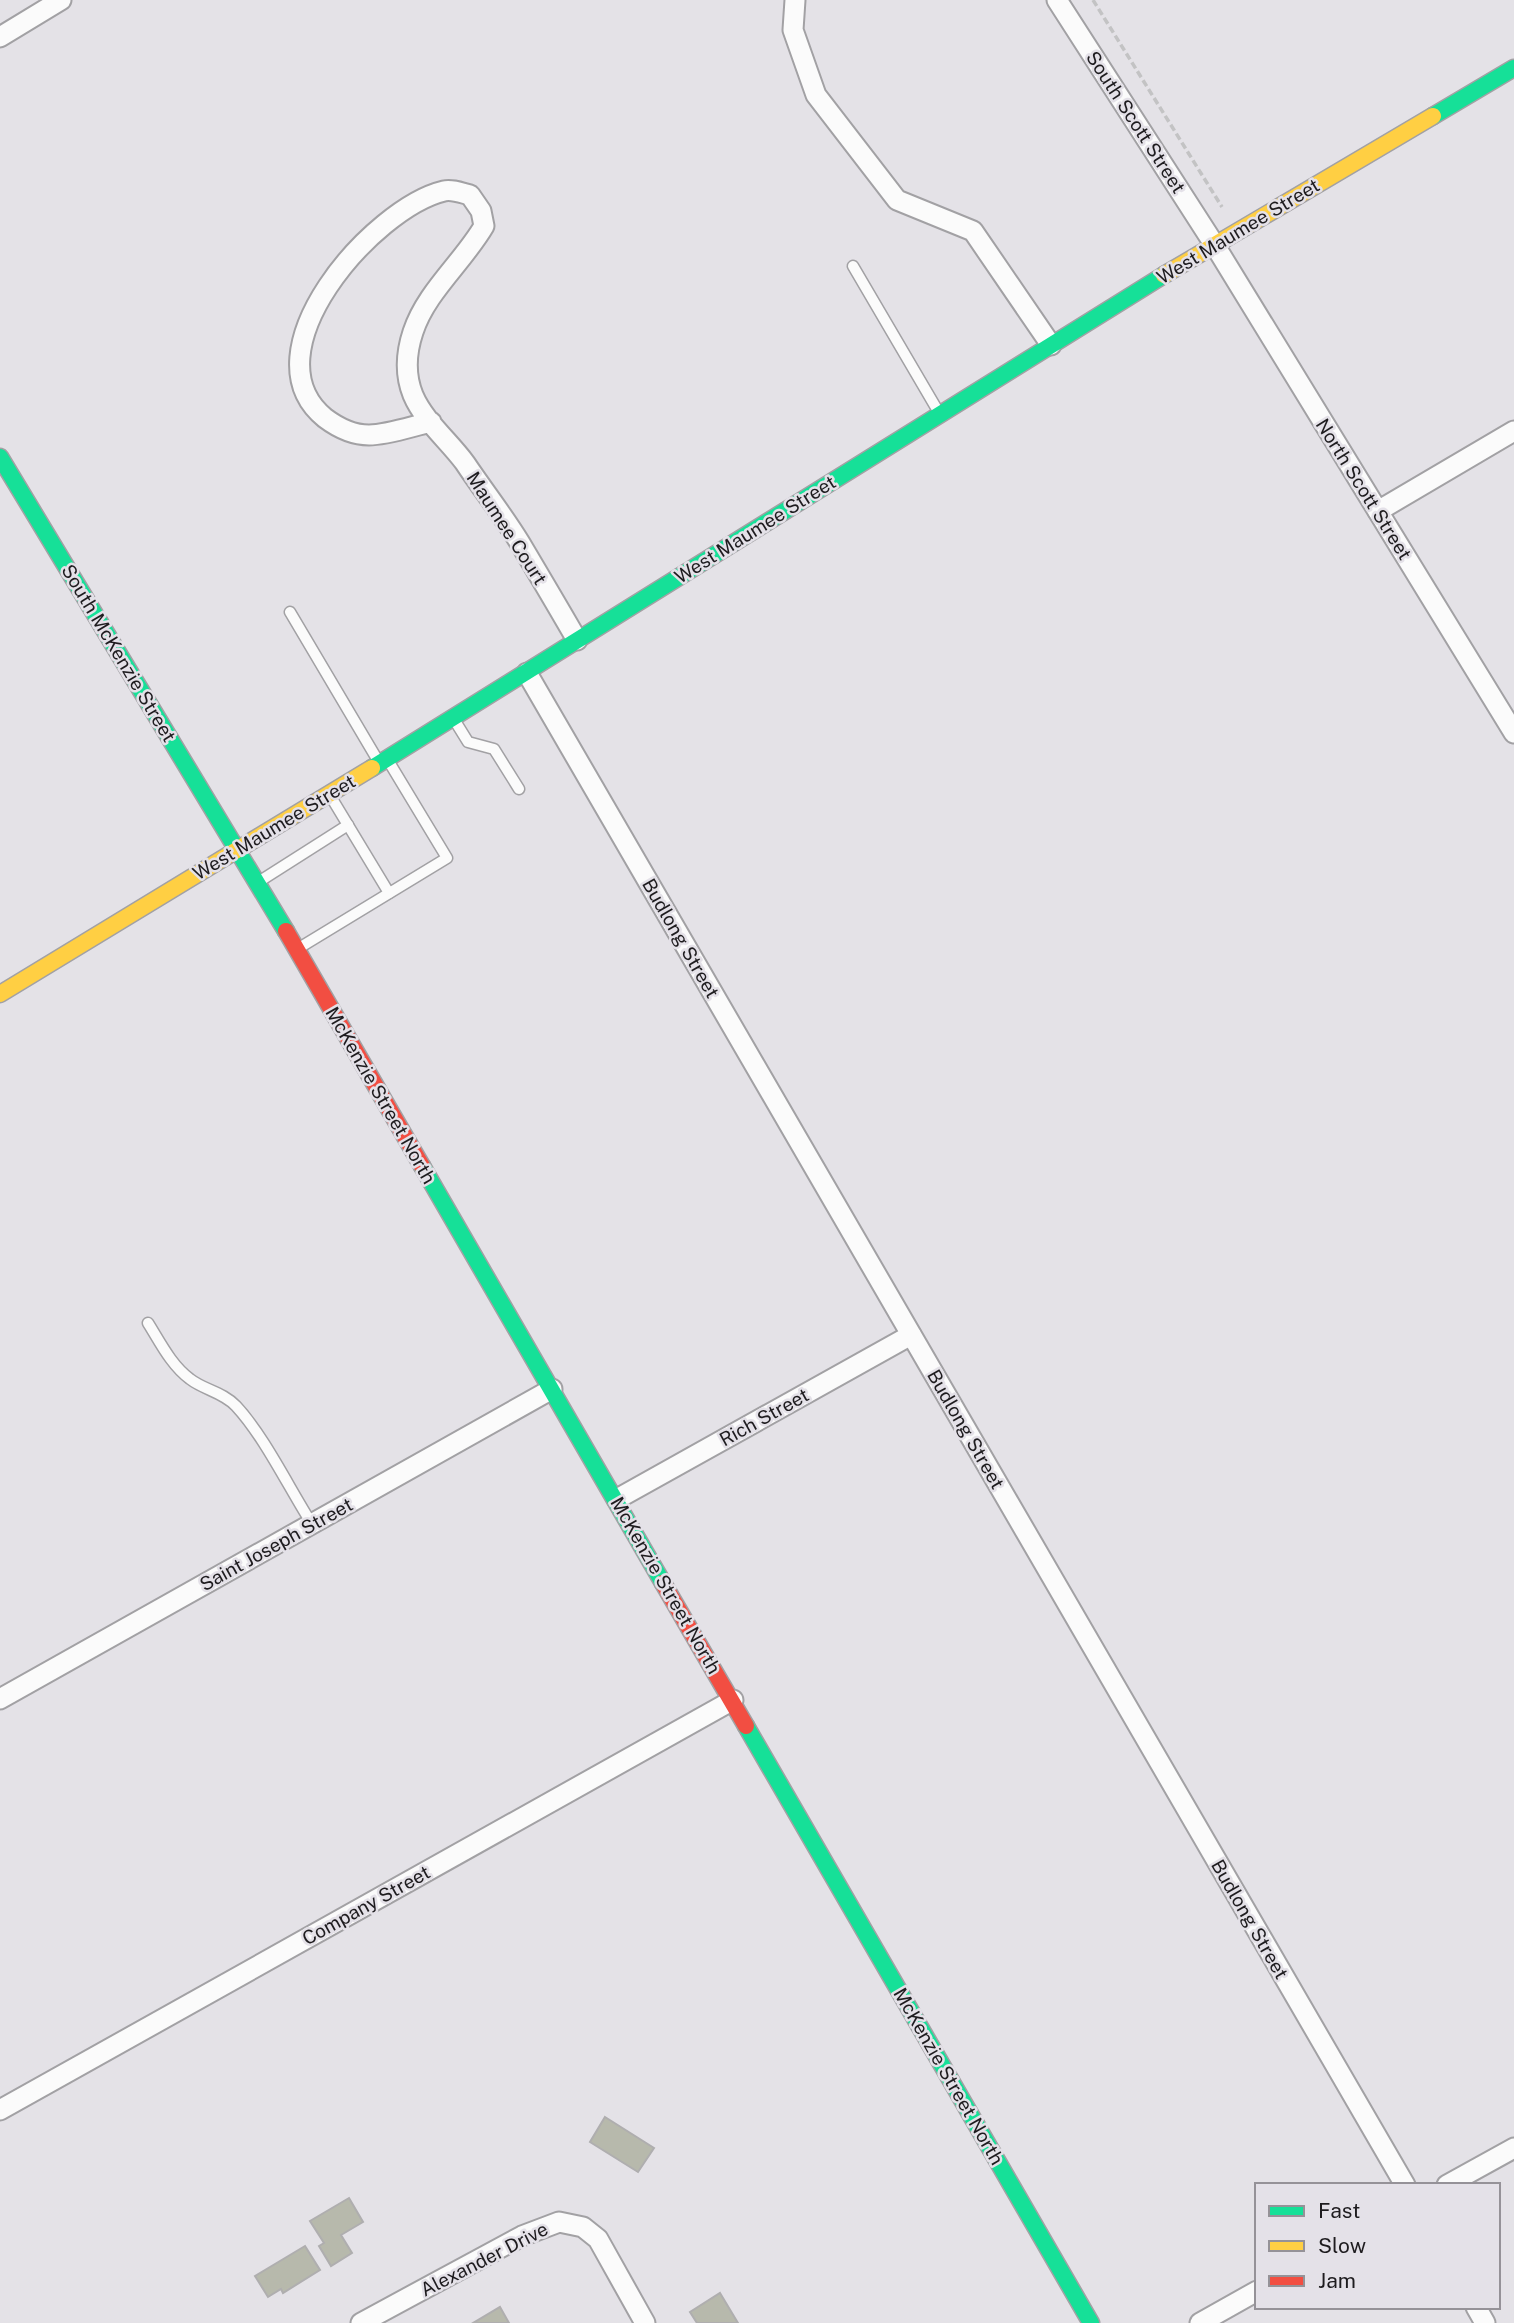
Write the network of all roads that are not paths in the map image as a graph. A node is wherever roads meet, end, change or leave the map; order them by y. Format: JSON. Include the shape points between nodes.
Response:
{"nodes":[{"id":1,"x":61,"y":0,"type":"edge"},
{"id":2,"x":795,"y":0,"type":"edge"},
{"id":3,"x":1058,"y":0,"type":"edge"},
{"id":4,"x":0,"y":37,"type":"edge"},
{"id":5,"x":1514,"y":68,"type":"edge"},
{"id":6,"x":1214,"y":244,"type":"junction"},
{"id":7,"x":853,"y":266,"type":"dead end"},
{"id":8,"x":1051,"y":345,"type":"junction"},
{"id":9,"x":940,"y":414,"type":"junction"},
{"id":10,"x":431,"y":422,"type":"junction"},
{"id":11,"x":1514,"y":431,"type":"edge"},
{"id":12,"x":0,"y":457,"type":"edge"},
{"id":13,"x":1378,"y":511,"type":"junction"},
{"id":14,"x":290,"y":612,"type":"dead end"},
{"id":15,"x":577,"y":640,"type":"junction"},
{"id":16,"x":527,"y":673,"type":"junction"},
{"id":17,"x":452,"y":718,"type":"junction"},
{"id":18,"x":1514,"y":733,"type":"edge"},
{"id":19,"x":383,"y":761,"type":"junction"},
{"id":20,"x":519,"y":789,"type":"dead end"},
{"id":21,"x":329,"y":793,"type":"junction"},
{"id":22,"x":348,"y":825,"type":"junction"},
{"id":23,"x":238,"y":849,"type":"junction"},
{"id":24,"x":258,"y":882,"type":"junction"},
{"id":25,"x":389,"y":893,"type":"junction"},
{"id":26,"x":296,"y":949,"type":"junction"},
{"id":27,"x":0,"y":994,"type":"edge"},
{"id":28,"x":148,"y":1323,"type":"dead end"},
{"id":29,"x":911,"y":1335,"type":"junction"},
{"id":30,"x":552,"y":1389,"type":"junction"},
{"id":31,"x":617,"y":1499,"type":"junction"},
{"id":32,"x":312,"y":1524,"type":"junction"},
{"id":33,"x":0,"y":1699,"type":"edge"},
{"id":34,"x":733,"y":1700,"type":"junction"},
{"id":35,"x":0,"y":2110,"type":"edge"},
{"id":36,"x":1514,"y":2148,"type":"edge"},
{"id":37,"x":1404,"y":2183,"type":"edge"},
{"id":38,"x":1451,"y":2183,"type":"edge"},
{"id":39,"x":1255,"y":2292,"type":"edge"},
{"id":40,"x":360,"y":2323,"type":"edge"},
{"id":41,"x":645,"y":2323,"type":"edge"},
{"id":42,"x":1091,"y":2323,"type":"edge"},
{"id":43,"x":1200,"y":2323,"type":"edge"}],
"edges":[{"from":1,"to":4,"type":"street"},
{"from":2,"to":8,"type":"street","via":[[793,30],[816,95],[897,200],[973,231]]},
{"from":3,"to":6,"type":"street","name":"South Scott Street"},
{"from":5,"to":6,"type":"street","name":"West Maumee Street"},
{"from":6,"to":8,"type":"street","name":"West Maumee Street"},
{"from":6,"to":13,"type":"street","name":"North Scott Street"},
{"from":7,"to":9,"type":"lane"},
{"from":8,"to":9,"type":"street","name":"West Maumee Street"},
{"from":9,"to":15,"type":"street","name":"West Maumee Street"},
{"from":10,"to":10,"type":"street","name":"Maumee Court","via":[[414,398],[408,379],[413,331],[422,311],[484,226],[470,195],[447,190],[389,221],[356,251],[330,283],[310,319],[299,353],[307,397],[337,427],[369,435]]},
{"from":10,"to":15,"type":"street","name":"Maumee Court","via":[[519,540]]},
{"from":11,"to":13,"type":"street"},
{"from":12,"to":23,"type":"street","name":"South McKenzie Street"},
{"from":13,"to":18,"type":"street","name":"North Scott Street"},
{"from":14,"to":19,"type":"lane"},
{"from":15,"to":16,"type":"street","name":"West Maumee Street"},
{"from":16,"to":17,"type":"street","name":"West Maumee Street"},
{"from":16,"to":29,"type":"street","name":"Budlong Street"},
{"from":17,"to":19,"type":"street","name":"West Maumee Street"},
{"from":17,"to":20,"type":"lane","via":[[468,743],[494,749]]},
{"from":19,"to":21,"type":"street","name":"West Maumee Street"},
{"from":19,"to":25,"type":"lane","via":[[447,858]]},
{"from":21,"to":22,"type":"lane"},
{"from":21,"to":23,"type":"street","name":"West Maumee Street"},
{"from":22,"to":24,"type":"lane"},
{"from":22,"to":25,"type":"lane"},
{"from":23,"to":24,"type":"street","name":"McKenzie Street North"},
{"from":23,"to":27,"type":"street","name":"West Maumee Street"},
{"from":24,"to":26,"type":"street","name":"McKenzie Street North"},
{"from":25,"to":26,"type":"lane"},
{"from":26,"to":30,"type":"street","name":"McKenzie Street North"},
{"from":28,"to":32,"type":"lane","via":[[176,1366],[191,1380],[235,1404]]},
{"from":29,"to":31,"type":"street","name":"Rich Street"},
{"from":29,"to":37,"type":"street","name":"Budlong Street"},
{"from":30,"to":31,"type":"street","name":"McKenzie Street North"},
{"from":30,"to":32,"type":"street","name":"Saint Joseph Street"},
{"from":31,"to":34,"type":"street","name":"McKenzie Street North"},
{"from":32,"to":33,"type":"street","name":"Saint Joseph Street"},
{"from":34,"to":35,"type":"street","name":"Company Street"},
{"from":34,"to":42,"type":"street","name":"McKenzie Street North"},
{"from":36,"to":38,"type":"street"},
{"from":39,"to":43,"type":"street"},
{"from":40,"to":41,"type":"street","name":"Alexander Drive","via":[[523,2236],[559,2222],[583,2227],[598,2239]]}]}
